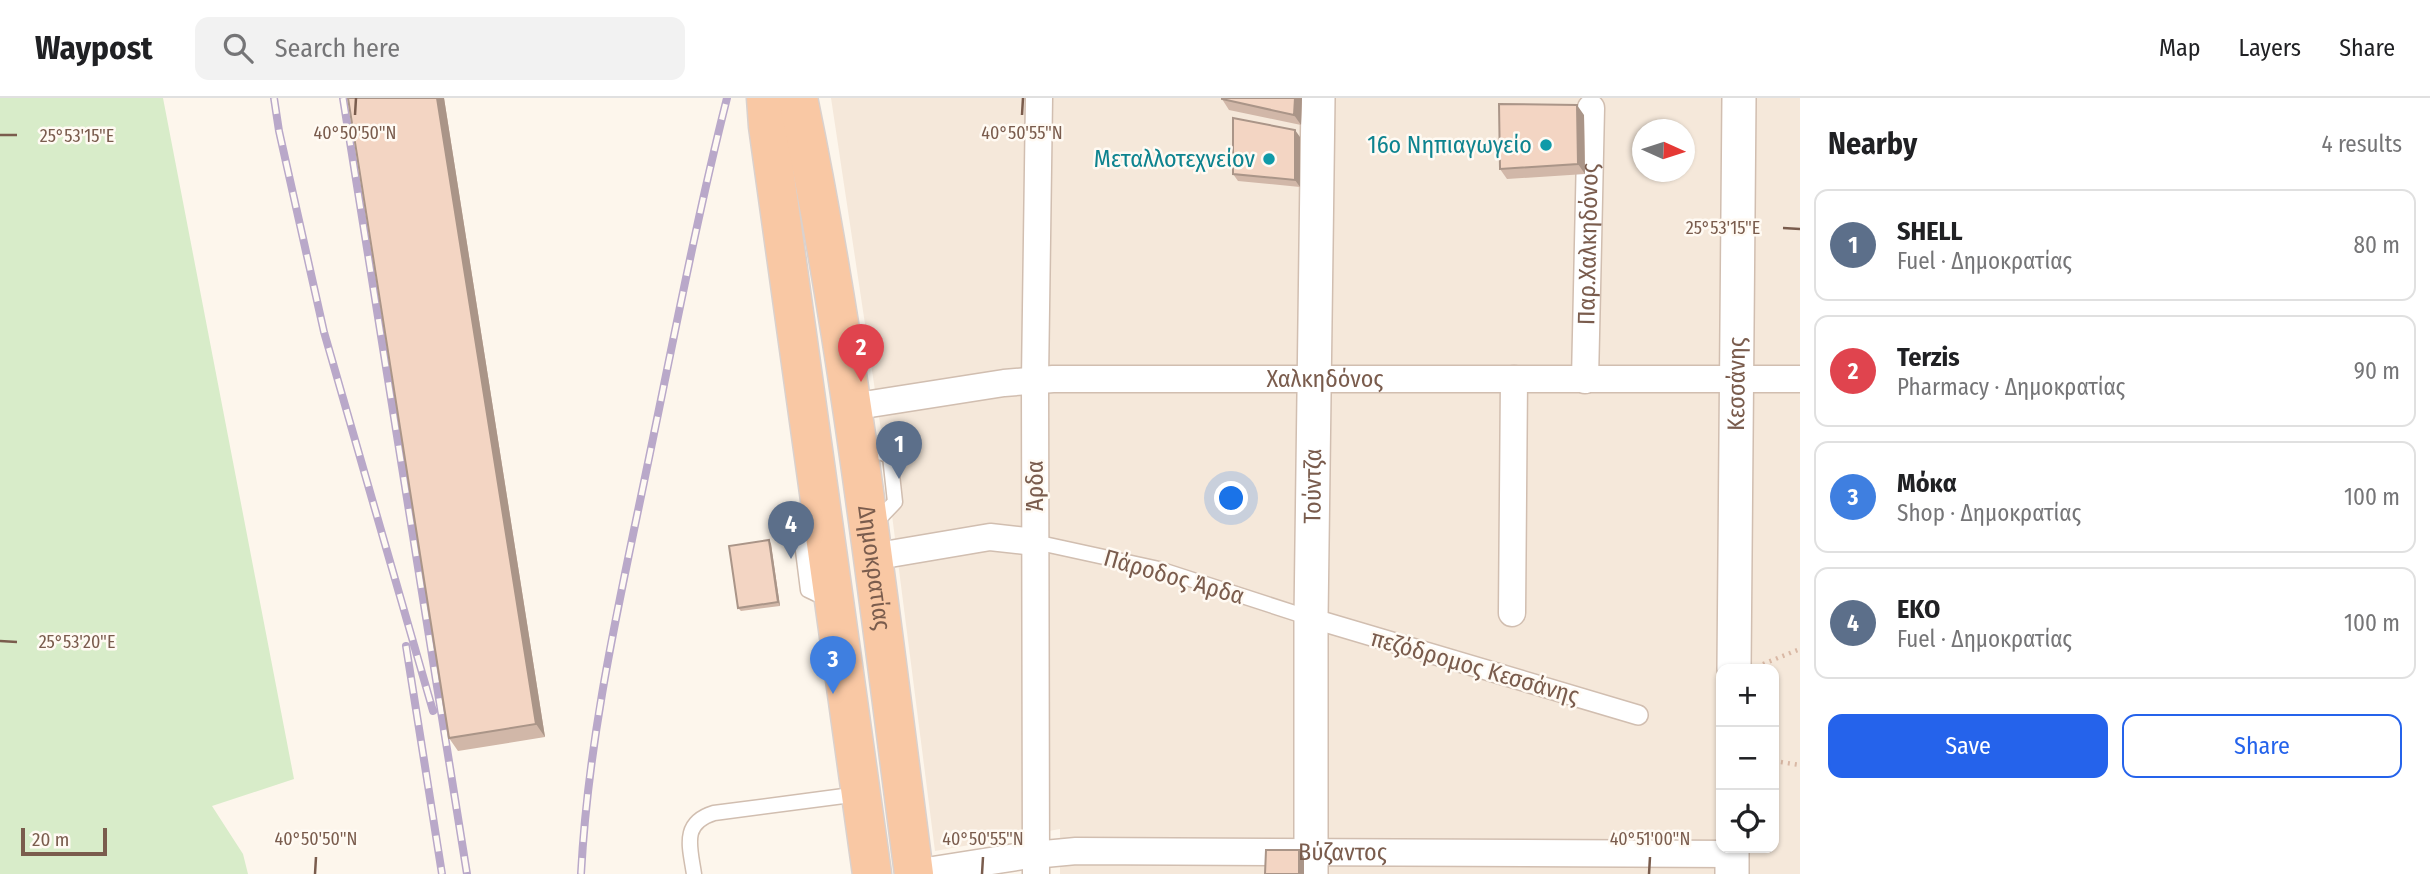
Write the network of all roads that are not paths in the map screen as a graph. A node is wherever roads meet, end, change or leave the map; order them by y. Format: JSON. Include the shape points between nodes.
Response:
{"nodes":[{"id":1,"x":766,"y":98,"type":"edge"},
{"id":2,"x":798,"y":98,"type":"edge"},
{"id":3,"x":1039,"y":98,"type":"edge"},
{"id":4,"x":1318,"y":98,"type":"edge"},
{"id":5,"x":1739,"y":98,"type":"edge"},
{"id":6,"x":1591,"y":108,"type":"dead end"},
{"id":7,"x":1314,"y":379,"type":"junction"},
{"id":8,"x":1514,"y":379,"type":"junction"},
{"id":9,"x":1800,"y":379,"type":"edge"},
{"id":10,"x":1035,"y":380,"type":"junction"},
{"id":11,"x":1585,"y":380,"type":"junction"},
{"id":12,"x":1736,"y":380,"type":"junction"},
{"id":13,"x":851,"y":407,"type":"junction"},
{"id":14,"x":1035,"y":542,"type":"junction"},
{"id":15,"x":870,"y":544,"type":"junction"},
{"id":16,"x":1512,"y":613,"type":"dead end"},
{"id":17,"x":1311,"y":618,"type":"junction"},
{"id":18,"x":1748,"y":664,"type":"edge"},
{"id":19,"x":1638,"y":715,"type":"dead end"},
{"id":20,"x":861,"y":793,"type":"junction"},
{"id":21,"x":1732,"y":859,"type":"edge"},
{"id":22,"x":1310,"y":863,"type":"edge"},
{"id":23,"x":1037,"y":864,"type":"edge"},
{"id":24,"x":694,"y":874,"type":"edge"},
{"id":25,"x":872,"y":874,"type":"edge"},
{"id":26,"x":914,"y":874,"type":"edge"}],
"edges":[{"from":1,"to":20,"type":"highway","name":"Δημοκρατίας"},
{"from":2,"to":13,"type":"highway","name":"Δημοκρατίας"},
{"from":3,"to":10,"type":"street","name":"Άρδα"},
{"from":4,"to":7,"type":"street","name":"Τούντζα"},
{"from":5,"to":12,"type":"street","name":"Κεσσάνης"},
{"from":6,"to":11,"type":"street","name":"Παρ.Χαλκηδόνος"},
{"from":7,"to":8,"type":"street","name":"Χαλκηδόνος"},
{"from":7,"to":10,"type":"street","name":"Χαλκηδόνος"},
{"from":7,"to":17,"type":"street","name":"Τούντζα"},
{"from":8,"to":11,"type":"street","name":"Χαλκηδόνος"},
{"from":8,"to":16,"type":"street"},
{"from":9,"to":12,"type":"street","name":"Χαλκηδόνος"},
{"from":10,"to":13,"type":"street","name":"Χαλκηδόνος"},
{"from":10,"to":14,"type":"street","name":"Άρδα"},
{"from":11,"to":12,"type":"street","name":"Χαλκηδόνος"},
{"from":12,"to":18,"type":"street","name":"Κεσσάνης"},
{"from":13,"to":15,"type":"highway","name":"Δημοκρατίας"},
{"from":14,"to":15,"type":"street","via":[[1000,537]]},
{"from":14,"to":17,"type":"lane","name":"Πάροδος Άρδα","via":[[1159,569]]},
{"from":14,"to":23,"type":"street","name":"Άρδα"},
{"from":15,"to":26,"type":"highway","name":"Δημοκρατίας"},
{"from":17,"to":19,"type":"street","name":"πεζόδρομος Κεσσάνης"},
{"from":17,"to":22,"type":"street","name":"Τούντζα"},
{"from":20,"to":24,"type":"lane","via":[[702,817],[692,825],[689,842]]},
{"from":20,"to":25,"type":"highway","name":"Δημοκρατίας"},
{"from":21,"to":22,"type":"street","name":"Βύζαντος"},
{"from":22,"to":23,"type":"street","name":"Βύζαντος","via":[[1076,851]]},
{"from":23,"to":26,"type":"street","name":"Βύζαντος"}]}
